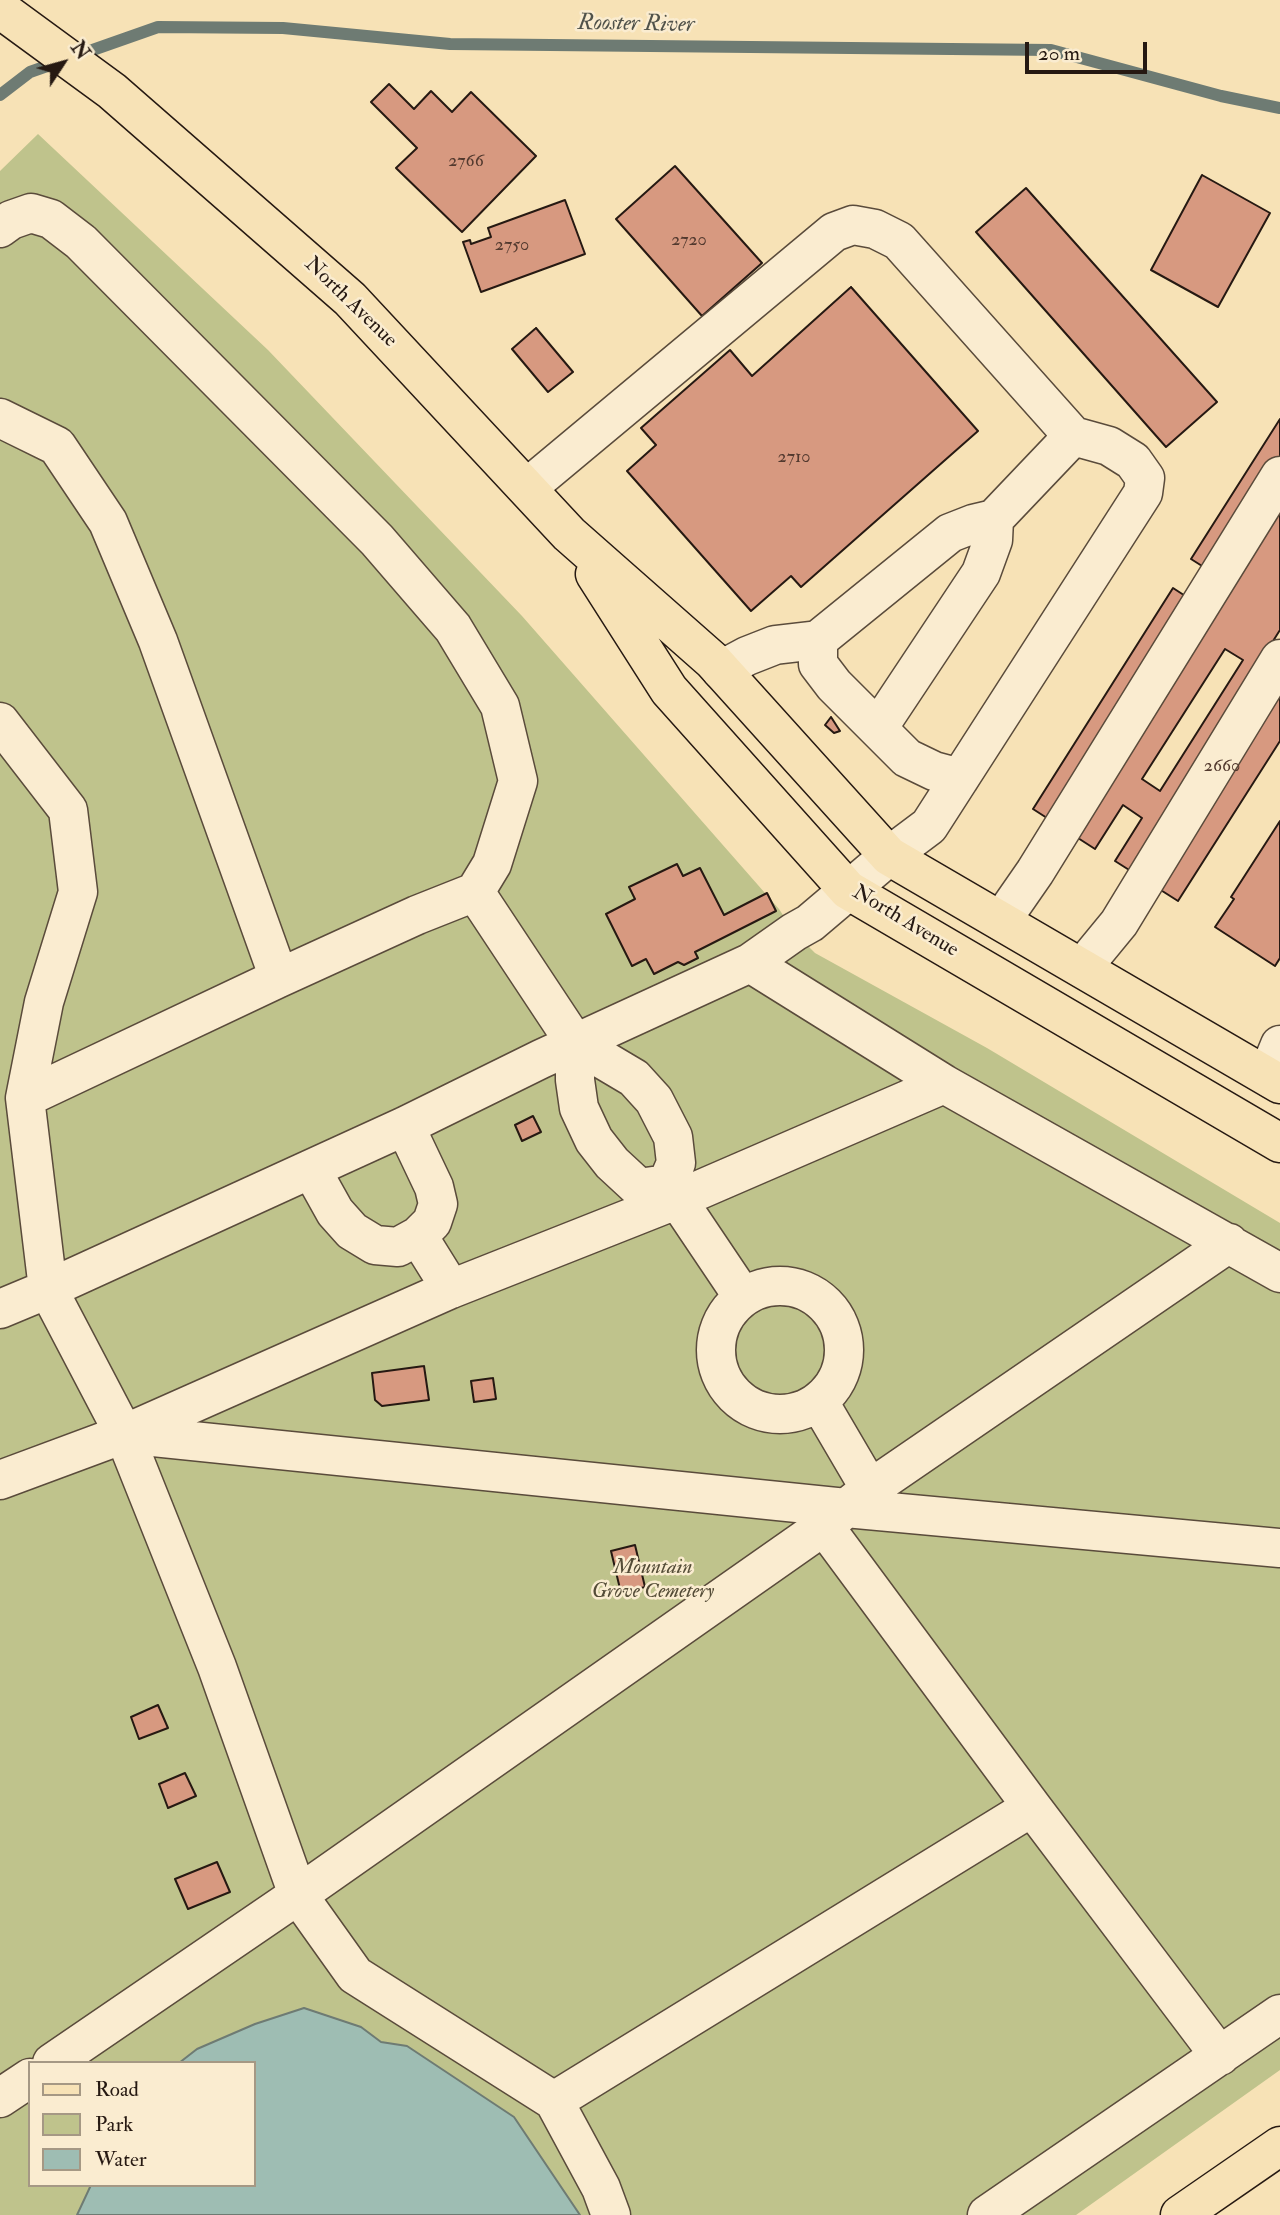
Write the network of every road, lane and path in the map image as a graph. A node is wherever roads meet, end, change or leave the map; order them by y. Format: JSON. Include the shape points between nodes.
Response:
{"nodes":[{"id":1,"x":0,"y":9,"type":"edge"},
{"id":2,"x":0,"y":228,"type":"edge"},
{"id":3,"x":0,"y":418,"type":"edge"},
{"id":4,"x":1073,"y":436,"type":"junction"},
{"id":5,"x":1280,"y":477,"type":"edge"},
{"id":6,"x":527,"y":488,"type":"junction"},
{"id":7,"x":994,"y":519,"type":"junction"},
{"id":8,"x":569,"y":534,"type":"junction"},
{"id":9,"x":818,"y":640,"type":"junction"},
{"id":10,"x":1280,"y":659,"type":"edge"},
{"id":11,"x":721,"y":670,"type":"junction"},
{"id":12,"x":0,"y":722,"type":"edge"},
{"id":13,"x":878,"y":728,"type":"junction"},
{"id":14,"x":960,"y":778,"type":"junction"},
{"id":15,"x":889,"y":856,"type":"junction"},
{"id":16,"x":849,"y":890,"type":"junction"},
{"id":17,"x":475,"y":892,"type":"junction"},
{"id":18,"x":1001,"y":921,"type":"junction"},
{"id":19,"x":750,"y":963,"type":"junction"},
{"id":20,"x":1082,"y":968,"type":"junction"},
{"id":21,"x":279,"y":978,"type":"junction"},
{"id":22,"x":575,"y":1043,"type":"junction"},
{"id":23,"x":1278,"y":1071,"type":"edge"},
{"id":24,"x":944,"y":1084,"type":"junction"},
{"id":25,"x":25,"y":1098,"type":"junction"},
{"id":26,"x":405,"y":1126,"type":"junction"},
{"id":27,"x":1280,"y":1143,"type":"edge"},
{"id":28,"x":311,"y":1169,"type":"junction"},
{"id":29,"x":672,"y":1192,"type":"junction"},
{"id":30,"x":418,"y":1236,"type":"junction"},
{"id":31,"x":1229,"y":1242,"type":"junction"},
{"id":32,"x":1280,"y":1273,"type":"edge"},
{"id":33,"x":48,"y":1289,"type":"junction"},
{"id":34,"x":451,"y":1289,"type":"junction"},
{"id":35,"x":743,"y":1297,"type":"junction"},
{"id":36,"x":0,"y":1309,"type":"edge"},
{"id":37,"x":819,"y":1402,"type":"junction"},
{"id":38,"x":124,"y":1434,"type":"junction"},
{"id":39,"x":0,"y":1480,"type":"edge"},
{"id":40,"x":847,"y":1507,"type":"junction"},
{"id":41,"x":1280,"y":1548,"type":"edge"},
{"id":42,"x":1032,"y":1807,"type":"junction"},
{"id":43,"x":298,"y":1895,"type":"junction"},
{"id":44,"x":1280,"y":2014,"type":"edge"},
{"id":45,"x":1220,"y":2056,"type":"junction"},
{"id":46,"x":55,"y":2061,"type":"edge"},
{"id":47,"x":28,"y":2079,"type":"edge"},
{"id":48,"x":0,"y":2098,"type":"edge"},
{"id":49,"x":554,"y":2101,"type":"junction"},
{"id":50,"x":1280,"y":2146,"type":"edge"},
{"id":51,"x":611,"y":2215,"type":"edge"},
{"id":52,"x":987,"y":2215,"type":"edge"},
{"id":53,"x":1180,"y":2215,"type":"edge"}],
"edges":[{"from":1,"to":6,"type":"main road","name":"North Avenue","via":[[113,92],[350,299]]},
{"from":2,"to":17,"type":"lane","via":[[31,213],[51,219],[81,242],[377,540],[453,628],[500,706],[518,781],[492,864]]},
{"from":3,"to":21,"type":"lane","via":[[57,446],[108,522],[159,641]]},
{"from":4,"to":6,"type":"lane","via":[[899,242],[875,229],[853,225],[834,233]]},
{"from":4,"to":7,"type":"lane"},
{"from":4,"to":14,"type":"lane","via":[[1109,446],[1133,461],[1145,478],[1143,493]]},
{"from":5,"to":18,"type":"lane"},
{"from":6,"to":8,"type":"main road","name":"North Avenue"},
{"from":7,"to":9,"type":"lane","via":[[950,533]]},
{"from":7,"to":13,"type":"lane","via":[[993,540],[981,573]]},
{"from":8,"to":11,"type":"main road","name":"North Avenue"},
{"from":8,"to":16,"type":"main road","name":"North Avenue","via":[[669,690]]},
{"from":9,"to":11,"type":"lane","via":[[775,645]]},
{"from":9,"to":13,"type":"lane","via":[[818,664]]},
{"from":10,"to":20,"type":"lane","via":[[1119,923]]},
{"from":11,"to":15,"type":"main road","name":"North Avenue"},
{"from":12,"to":25,"type":"lane","via":[[68,810],[78,892],[44,1002]]},
{"from":13,"to":14,"type":"lane","via":[[907,758]]},
{"from":14,"to":15,"type":"lane","via":[[929,826]]},
{"from":15,"to":16,"type":"lane"},
{"from":15,"to":18,"type":"main road","name":"North Avenue"},
{"from":16,"to":19,"type":"lane"},
{"from":16,"to":27,"type":"main road","name":"North Avenue"},
{"from":17,"to":21,"type":"lane"},
{"from":17,"to":22,"type":"lane"},
{"from":18,"to":20,"type":"main road","name":"North Avenue"},
{"from":19,"to":22,"type":"lane"},
{"from":19,"to":24,"type":"lane"},
{"from":20,"to":23,"type":"main road","name":"North Avenue"},
{"from":21,"to":25,"type":"lane"},
{"from":22,"to":26,"type":"lane"},
{"from":22,"to":29,"type":"lane","via":[[634,1078],[654,1100],[673,1137]]},
{"from":22,"to":29,"type":"lane","via":[[579,1108],[594,1140],[639,1188]]},
{"from":24,"to":29,"type":"lane"},
{"from":24,"to":31,"type":"lane"},
{"from":25,"to":33,"type":"lane"},
{"from":26,"to":28,"type":"lane"},
{"from":26,"to":30,"type":"lane","via":[[435,1186],[438,1204],[432,1222]]},
{"from":28,"to":30,"type":"lane","via":[[335,1212],[352,1231],[375,1244],[398,1247]]},
{"from":28,"to":33,"type":"lane"},
{"from":29,"to":34,"type":"lane"},
{"from":29,"to":35,"type":"lane"},
{"from":30,"to":34,"type":"lane"},
{"from":31,"to":32,"type":"lane"},
{"from":31,"to":40,"type":"lane"},
{"from":33,"to":36,"type":"lane"},
{"from":33,"to":38,"type":"lane"},
{"from":34,"to":38,"type":"lane"},
{"from":35,"to":37,"type":"lane","via":[[781,1285],[818,1298],[832,1312],[842,1330],[845,1350],[833,1388]]},
{"from":35,"to":37,"type":"lane","via":[[728,1311],[715,1350],[728,1389],[742,1403],[781,1415],[801,1412]]},
{"from":37,"to":40,"type":"lane"},
{"from":38,"to":39,"type":"lane"},
{"from":38,"to":40,"type":"lane"},
{"from":38,"to":43,"type":"lane","via":[[217,1667]]},
{"from":40,"to":41,"type":"lane"},
{"from":40,"to":42,"type":"lane"},
{"from":40,"to":43,"type":"lane"},
{"from":42,"to":45,"type":"lane"},
{"from":42,"to":49,"type":"lane"},
{"from":43,"to":46,"type":"lane"},
{"from":43,"to":49,"type":"lane","via":[[355,1975]]},
{"from":44,"to":45,"type":"lane"},
{"from":45,"to":52,"type":"lane"},
{"from":47,"to":48,"type":"lane"},
{"from":49,"to":51,"type":"lane"},
{"from":50,"to":53,"type":"main road"}]}
